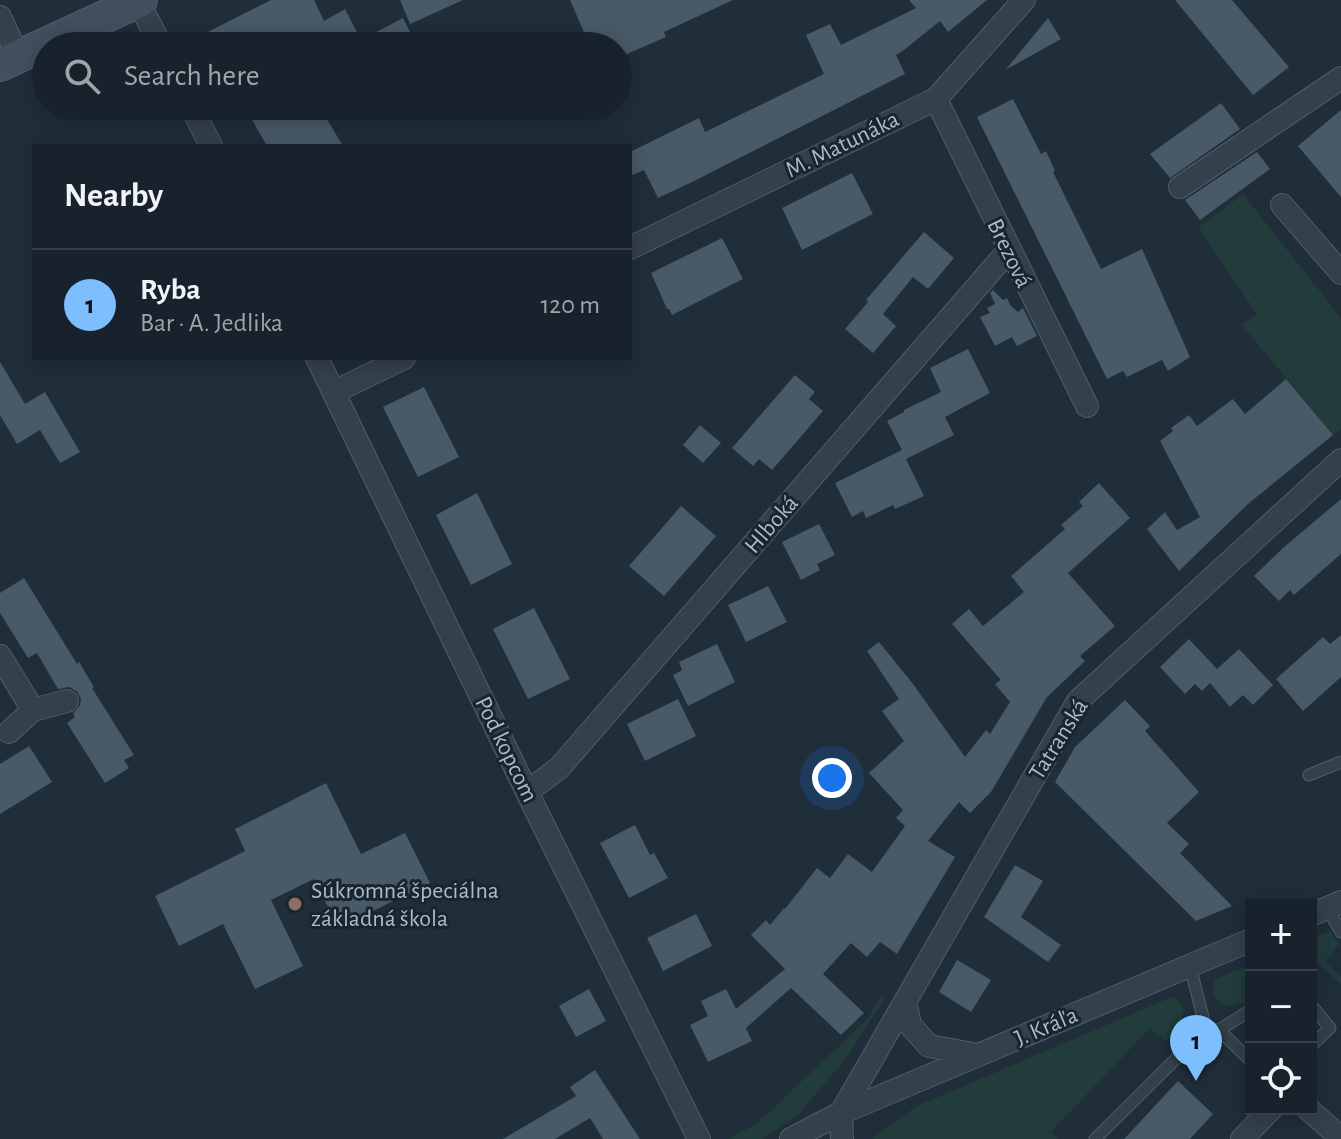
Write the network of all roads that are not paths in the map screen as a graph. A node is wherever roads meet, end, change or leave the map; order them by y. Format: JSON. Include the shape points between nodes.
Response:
{"nodes":[{"id":1,"x":1024,"y":0,"type":"edge"},
{"id":2,"x":140,"y":1,"type":"edge"},
{"id":3,"x":0,"y":17,"type":"edge"},
{"id":4,"x":72,"y":32,"type":"edge"},
{"id":5,"x":154,"y":32,"type":"edge"},
{"id":6,"x":32,"y":50,"type":"edge"},
{"id":7,"x":9,"y":61,"type":"edge"},
{"id":8,"x":1341,"y":78,"type":"edge"},
{"id":9,"x":936,"y":99,"type":"junction"},
{"id":10,"x":198,"y":120,"type":"edge"},
{"id":11,"x":210,"y":144,"type":"edge"},
{"id":12,"x":1180,"y":187,"type":"dead end"},
{"id":13,"x":1282,"y":205,"type":"dead end"},
{"id":14,"x":632,"y":247,"type":"edge"},
{"id":15,"x":1009,"y":250,"type":"junction"},
{"id":16,"x":1341,"y":273,"type":"edge"},
{"id":17,"x":318,"y":360,"type":"edge"},
{"id":18,"x":400,"y":360,"type":"edge"},
{"id":19,"x":334,"y":392,"type":"junction"},
{"id":20,"x":1087,"y":406,"type":"dead end"},
{"id":21,"x":1341,"y":460,"type":"edge"},
{"id":22,"x":0,"y":656,"type":"edge"},
{"id":23,"x":67,"y":701,"type":"dead end"},
{"id":24,"x":33,"y":710,"type":"junction"},
{"id":25,"x":9,"y":732,"type":"dead end"},
{"id":26,"x":1341,"y":762,"type":"edge"},
{"id":27,"x":1309,"y":775,"type":"dead end"},
{"id":28,"x":527,"y":792,"type":"junction"},
{"id":29,"x":1326,"y":909,"type":"edge"},
{"id":30,"x":1341,"y":932,"type":"edge"},
{"id":31,"x":1245,"y":943,"type":"edge"},
{"id":32,"x":1190,"y":966,"type":"junction"},
{"id":33,"x":905,"y":1001,"type":"junction"},
{"id":34,"x":1317,"y":1012,"type":"edge"},
{"id":35,"x":1245,"y":1014,"type":"edge"},
{"id":36,"x":1206,"y":1029,"type":"junction"},
{"id":37,"x":1219,"y":1030,"type":"junction"},
{"id":38,"x":1317,"y":1040,"type":"edge"},
{"id":39,"x":978,"y":1055,"type":"junction"},
{"id":40,"x":1245,"y":1055,"type":"edge"},
{"id":41,"x":841,"y":1113,"type":"junction"},
{"id":42,"x":1265,"y":1115,"type":"edge"},
{"id":43,"x":1315,"y":1115,"type":"edge"},
{"id":44,"x":1341,"y":1138,"type":"edge"},
{"id":45,"x":699,"y":1139,"type":"edge"},
{"id":46,"x":791,"y":1139,"type":"edge"},
{"id":47,"x":842,"y":1139,"type":"edge"},
{"id":48,"x":1095,"y":1139,"type":"edge"},
{"id":49,"x":1242,"y":1139,"type":"edge"}],
"edges":[{"from":1,"to":9,"type":"street","name":"M. Matunáka"},
{"from":2,"to":4,"type":"main road"},
{"from":2,"to":5,"type":"street"},
{"from":3,"to":7,"type":"street"},
{"from":6,"to":7,"type":"main road"},
{"from":8,"to":12,"type":"street"},
{"from":9,"to":14,"type":"street","name":"M. Matunáka"},
{"from":9,"to":15,"type":"street","name":"Brezová"},
{"from":10,"to":11,"type":"street"},
{"from":13,"to":16,"type":"street"},
{"from":15,"to":20,"type":"street","name":"Brezová"},
{"from":15,"to":28,"type":"street","name":"Hlboká","via":[[559,768]]},
{"from":17,"to":19,"type":"street","name":"Pod kopcom"},
{"from":18,"to":19,"type":"street"},
{"from":19,"to":28,"type":"street","name":"Pod kopcom"},
{"from":21,"to":33,"type":"street","name":"Tatranská","via":[[1078,701]]},
{"from":22,"to":24,"type":"street"},
{"from":23,"to":24,"type":"street"},
{"from":24,"to":25,"type":"street"},
{"from":26,"to":27,"type":"lane"},
{"from":28,"to":45,"type":"street","name":"Pod kopcom"},
{"from":29,"to":30,"type":"lane"},
{"from":31,"to":32,"type":"street","name":"J. Kráľa"},
{"from":32,"to":36,"type":"lane"},
{"from":32,"to":39,"type":"street","name":"J. Kráľa"},
{"from":33,"to":39,"type":"street","via":[[910,1025],[929,1046]]},
{"from":33,"to":41,"type":"street","name":"Tatranská"},
{"from":34,"to":38,"type":"lane","via":[[1330,1028]]},
{"from":35,"to":37,"type":"lane"},
{"from":36,"to":37,"type":"lane"},
{"from":36,"to":48,"type":"lane"},
{"from":37,"to":40,"type":"lane"},
{"from":39,"to":41,"type":"street","name":"J. Kráľa"},
{"from":41,"to":46,"type":"street"},
{"from":41,"to":47,"type":"street"},
{"from":42,"to":49,"type":"street"},
{"from":43,"to":44,"type":"street"}]}
